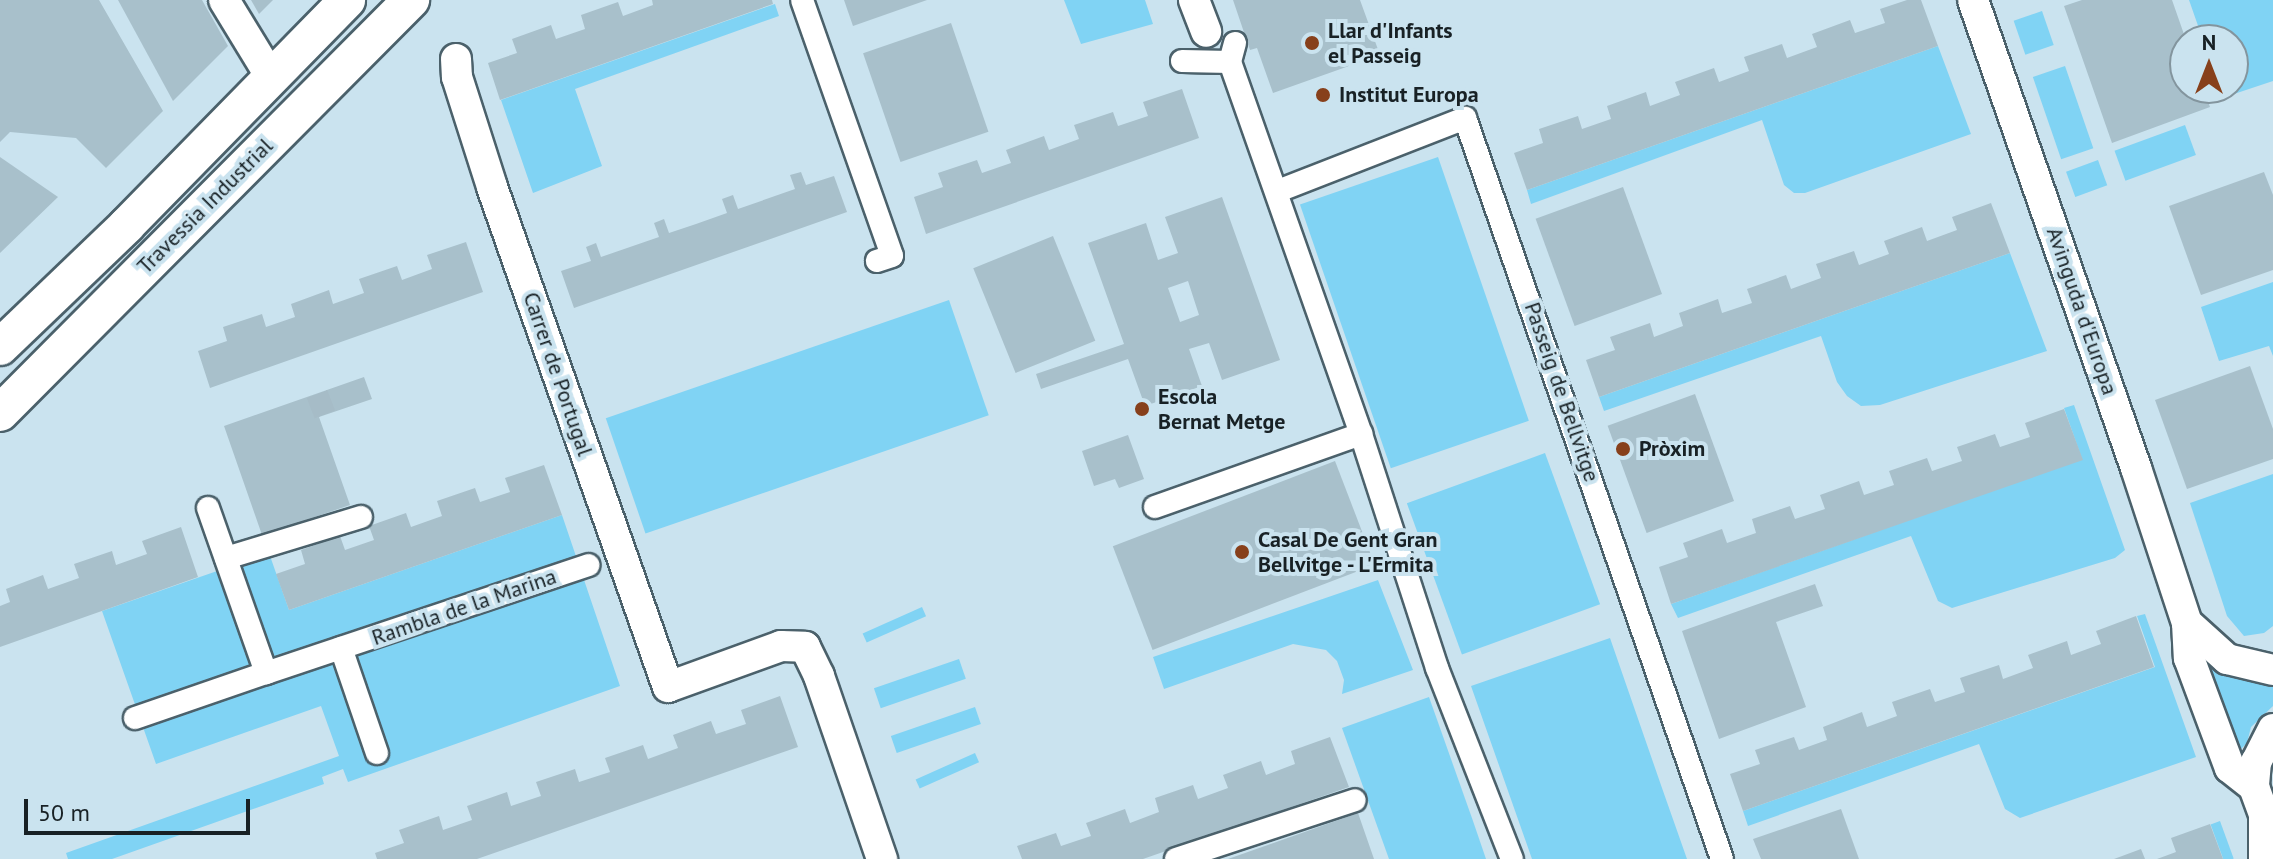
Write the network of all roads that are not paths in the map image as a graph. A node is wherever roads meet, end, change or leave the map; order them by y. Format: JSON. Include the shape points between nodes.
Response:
{"nodes":[{"id":1,"x":224,"y":0,"type":"edge"},
{"id":2,"x":347,"y":0,"type":"edge"},
{"id":3,"x":411,"y":0,"type":"edge"},
{"id":4,"x":802,"y":0,"type":"edge"},
{"id":5,"x":1194,"y":0,"type":"edge"},
{"id":6,"x":1973,"y":0,"type":"edge"},
{"id":7,"x":1206,"y":32,"type":"dead end"},
{"id":8,"x":456,"y":59,"type":"dead end"},
{"id":9,"x":1182,"y":61,"type":"dead end"},
{"id":10,"x":271,"y":77,"type":"junction"},
{"id":11,"x":1278,"y":191,"type":"junction"},
{"id":12,"x":126,"y":226,"type":"junction"},
{"id":13,"x":888,"y":263,"type":"dead end"},
{"id":14,"x":0,"y":347,"type":"edge"},
{"id":15,"x":48,"y":363,"type":"junction"},
{"id":16,"x":0,"y":413,"type":"edge"},
{"id":17,"x":1361,"y":434,"type":"junction"},
{"id":18,"x":1155,"y":507,"type":"dead end"},
{"id":19,"x":208,"y":508,"type":"dead end"},
{"id":20,"x":361,"y":517,"type":"dead end"},
{"id":21,"x":226,"y":558,"type":"junction"},
{"id":22,"x":588,"y":565,"type":"dead end"},
{"id":23,"x":2187,"y":623,"type":"junction"},
{"id":24,"x":341,"y":648,"type":"junction"},
{"id":25,"x":2267,"y":666,"type":"edge"},
{"id":26,"x":266,"y":673,"type":"junction"},
{"id":27,"x":135,"y":718,"type":"dead end"},
{"id":28,"x":2273,"y":729,"type":"edge"},
{"id":29,"x":377,"y":753,"type":"dead end"},
{"id":30,"x":1355,"y":800,"type":"dead end"},
{"id":31,"x":2264,"y":809,"type":"edge"},
{"id":32,"x":882,"y":859,"type":"edge"},
{"id":33,"x":1176,"y":859,"type":"edge"},
{"id":34,"x":1512,"y":859,"type":"edge"},
{"id":35,"x":1722,"y":859,"type":"edge"},
{"id":36,"x":2264,"y":859,"type":"edge"}],
"edges":[{"from":1,"to":10,"type":"street"},
{"from":2,"to":10,"type":"street","name":"Travessia Industrial"},
{"from":3,"to":15,"type":"street","name":"Travessia Industrial"},
{"from":4,"to":13,"type":"street"},
{"from":5,"to":7,"type":"street"},
{"from":6,"to":23,"type":"street","name":"Avinguda d'Europa"},
{"from":8,"to":32,"type":"street","name":"Carrer de Portugal","via":[[492,187],[668,687],[781,646],[805,647]]},
{"from":9,"to":11,"type":"street","via":[[1233,52]]},
{"from":10,"to":12,"type":"street","name":"Travessia Industrial"},
{"from":11,"to":17,"type":"street"},
{"from":11,"to":35,"type":"street","name":"Passeig de Bellvitge","via":[[1465,118]]},
{"from":12,"to":14,"type":"street","name":"Travessia Industrial"},
{"from":12,"to":15,"type":"street","via":[[143,241],[63,323]]},
{"from":15,"to":16,"type":"street","name":"Travessia Industrial"},
{"from":17,"to":18,"type":"street"},
{"from":17,"to":34,"type":"street","via":[[1437,668]]},
{"from":19,"to":21,"type":"street"},
{"from":20,"to":21,"type":"street"},
{"from":21,"to":26,"type":"street"},
{"from":22,"to":24,"type":"street","name":"Rambla de la Marina"},
{"from":23,"to":25,"type":"street","name":"Avinguda d'Europa","via":[[2227,659]]},
{"from":23,"to":31,"type":"street","name":"Avinguda d'Europa","via":[[2189,658],[2223,753]]},
{"from":24,"to":26,"type":"street","name":"Rambla de la Marina"},
{"from":24,"to":29,"type":"street"},
{"from":26,"to":27,"type":"street","name":"Rambla de la Marina"},
{"from":28,"to":31,"type":"street","via":[[2256,762]]},
{"from":30,"to":33,"type":"street"},
{"from":31,"to":36,"type":"street"}]}
